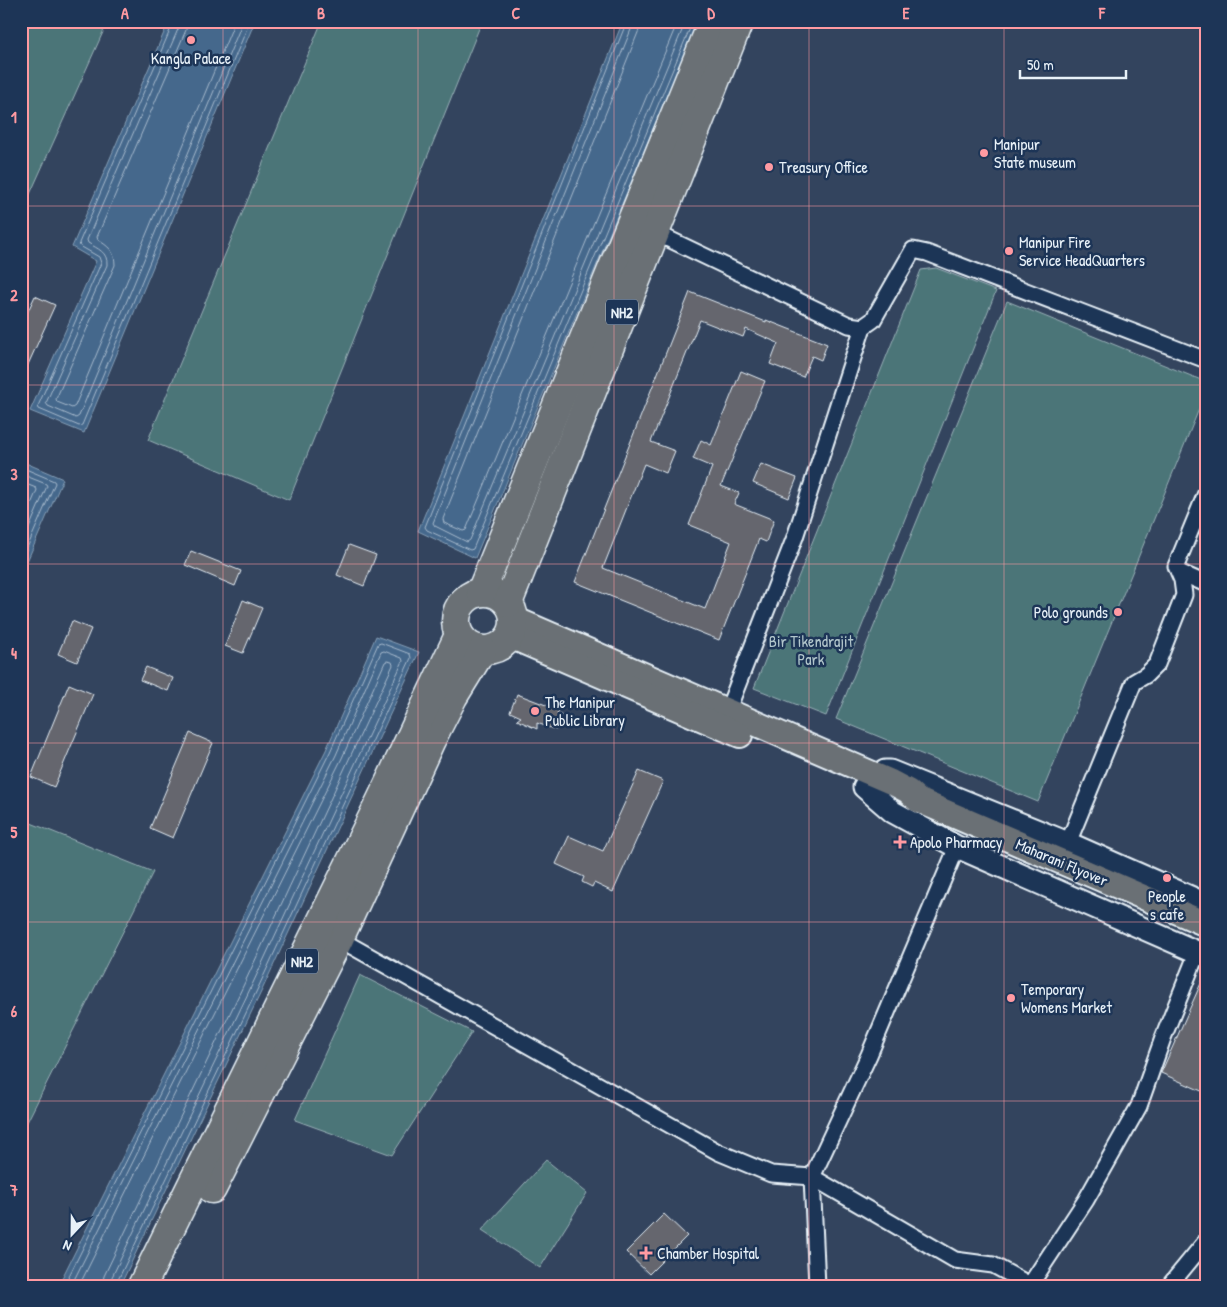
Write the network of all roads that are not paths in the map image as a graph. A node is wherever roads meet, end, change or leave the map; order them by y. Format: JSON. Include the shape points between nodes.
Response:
{"nodes":[{"id":1,"x":714,"y":21,"type":"edge"},
{"id":2,"x":738,"y":21,"type":"edge"},
{"id":3,"x":654,"y":232,"type":"junction"},
{"id":4,"x":863,"y":327,"type":"junction"},
{"id":5,"x":1206,"y":360,"type":"edge"},
{"id":6,"x":1206,"y":493,"type":"edge"},
{"id":7,"x":1179,"y":572,"type":"junction"},
{"id":8,"x":1206,"y":584,"type":"edge"},
{"id":9,"x":481,"y":592,"type":"junction"},
{"id":10,"x":510,"y":620,"type":"junction"},
{"id":11,"x":459,"y":635,"type":"junction"},
{"id":12,"x":482,"y":650,"type":"junction"},
{"id":13,"x":631,"y":679,"type":"junction"},
{"id":14,"x":727,"y":712,"type":"junction"},
{"id":15,"x":864,"y":779,"type":"junction"},
{"id":16,"x":1068,"y":843,"type":"junction"},
{"id":17,"x":957,"y":846,"type":"junction"},
{"id":18,"x":1206,"y":904,"type":"edge"},
{"id":19,"x":1206,"y":924,"type":"edge"},
{"id":20,"x":339,"y":939,"type":"junction"},
{"id":21,"x":1201,"y":954,"type":"edge"},
{"id":22,"x":812,"y":1177,"type":"junction"},
{"id":23,"x":1206,"y":1241,"type":"edge"},
{"id":24,"x":142,"y":1286,"type":"edge"},
{"id":25,"x":163,"y":1286,"type":"edge"},
{"id":26,"x":817,"y":1286,"type":"edge"},
{"id":27,"x":1169,"y":1286,"type":"edge"}],
"edges":[{"from":1,"to":9,"type":"highway","number":"NH2"},
{"from":2,"to":3,"type":"highway","number":"NH2"},
{"from":3,"to":4,"type":"street","via":[[849,325]]},
{"from":3,"to":10,"type":"highway","number":"NH2"},
{"from":4,"to":5,"type":"street","via":[[873,320],[913,250]]},
{"from":4,"to":14,"type":"street","via":[[795,537]]},
{"from":6,"to":7,"type":"street","via":[[1176,566]]},
{"from":7,"to":8,"type":"street"},
{"from":7,"to":16,"type":"street","via":[[1184,594],[1157,664],[1134,682]]},
{"from":9,"to":10,"type":"highway","via":[[500,596]]},
{"from":9,"to":11,"type":"highway","number":"NH2","via":[[471,595],[458,609],[455,618]]},
{"from":10,"to":12,"type":"highway","via":[[498,647]]},
{"from":10,"to":13,"type":"main road"},
{"from":11,"to":12,"type":"highway","via":[[473,648]]},
{"from":11,"to":24,"type":"highway","number":"NH2"},
{"from":12,"to":20,"type":"highway","number":"NH2","via":[[431,740]]},
{"from":13,"to":14,"type":"main road"},
{"from":13,"to":15,"type":"main road"},
{"from":14,"to":15,"type":"main road"},
{"from":15,"to":16,"type":"street","via":[[890,771]]},
{"from":15,"to":17,"type":"street","via":[[893,812]]},
{"from":15,"to":19,"type":"main road","name":"Maharani Flyover"},
{"from":16,"to":18,"type":"street"},
{"from":17,"to":21,"type":"street"},
{"from":17,"to":22,"type":"street","via":[[869,1055]]},
{"from":20,"to":22,"type":"street","via":[[718,1152],[771,1174]]},
{"from":20,"to":25,"type":"highway","number":"NH2"},
{"from":21,"to":22,"type":"street","via":[[1164,1038],[1140,1106],[1086,1200],[1030,1285],[992,1265],[955,1260]]},
{"from":22,"to":26,"type":"street"},
{"from":23,"to":27,"type":"street"}]}
